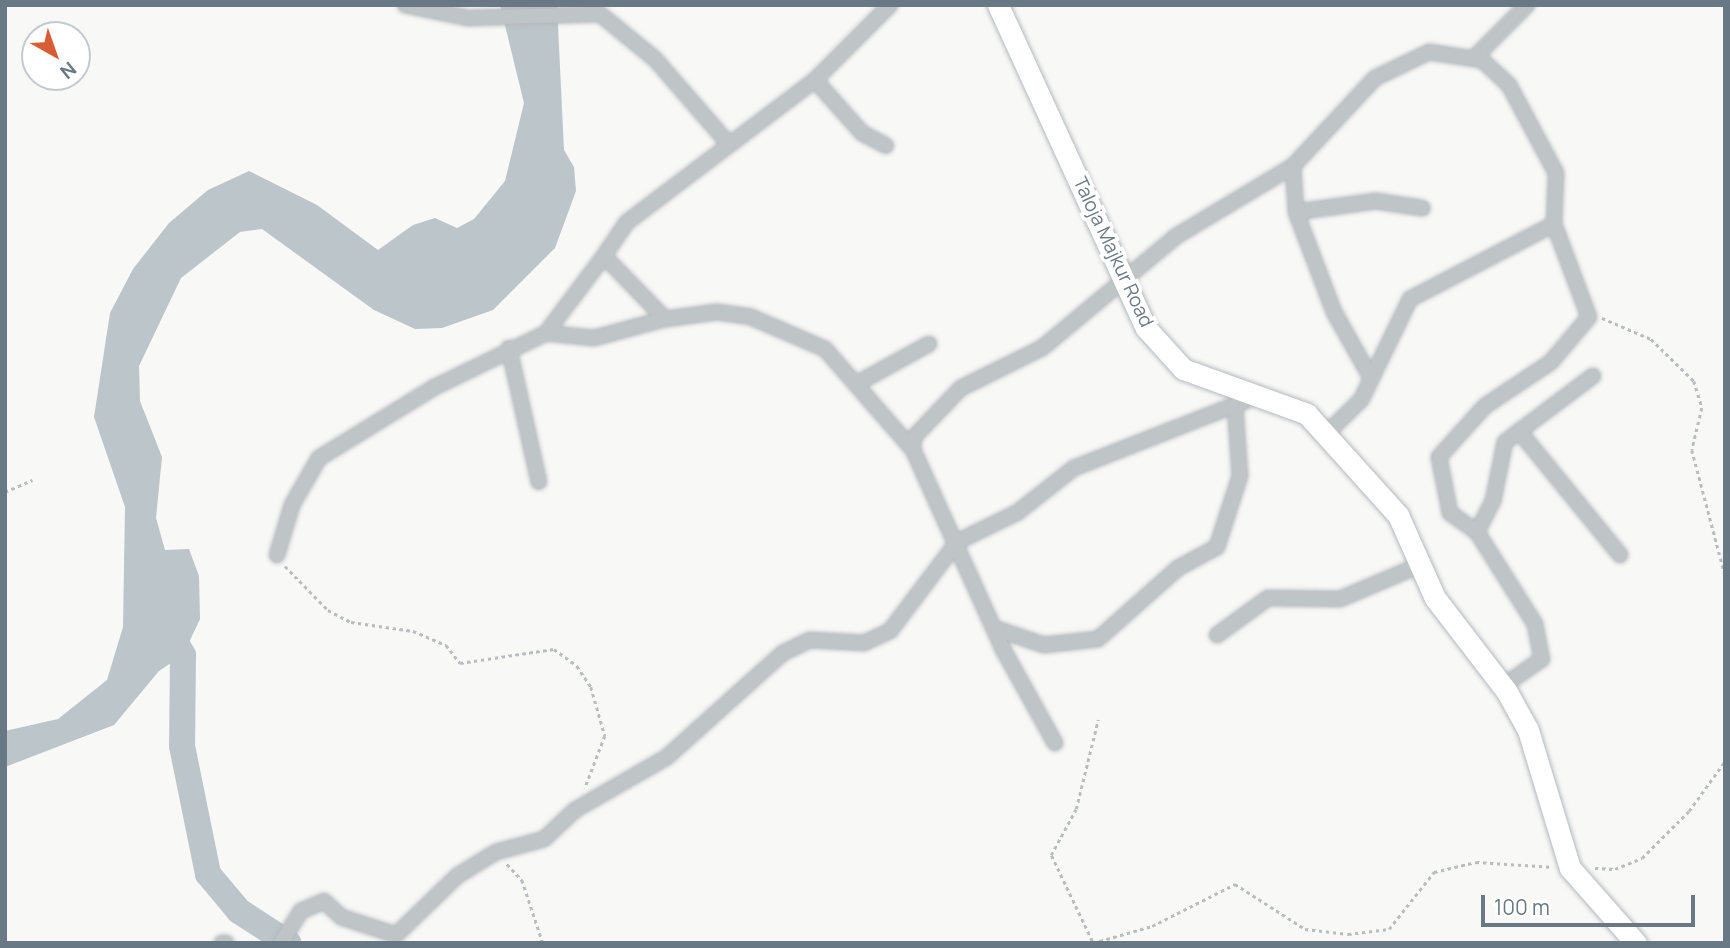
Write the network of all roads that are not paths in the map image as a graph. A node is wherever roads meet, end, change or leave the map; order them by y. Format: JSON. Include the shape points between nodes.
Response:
{"nodes":[{"id":1,"x":405,"y":5,"type":"edge"},
{"id":2,"x":890,"y":5,"type":"edge"},
{"id":3,"x":998,"y":5,"type":"edge"},
{"id":4,"x":1527,"y":5,"type":"edge"},
{"id":5,"x":1474,"y":58,"type":"junction"},
{"id":6,"x":816,"y":80,"type":"junction"},
{"id":7,"x":727,"y":142,"type":"junction"},
{"id":8,"x":886,"y":146,"type":"dead end"},
{"id":9,"x":1293,"y":166,"type":"junction"},
{"id":10,"x":1422,"y":208,"type":"dead end"},
{"id":11,"x":1296,"y":212,"type":"junction"},
{"id":12,"x":1554,"y":224,"type":"junction"},
{"id":13,"x":604,"y":256,"type":"junction"},
{"id":14,"x":1125,"y":280,"type":"junction"},
{"id":15,"x":665,"y":319,"type":"junction"},
{"id":16,"x":546,"y":333,"type":"junction"},
{"id":17,"x":929,"y":344,"type":"dead end"},
{"id":18,"x":509,"y":348,"type":"junction"},
{"id":19,"x":1593,"y":376,"type":"dead end"},
{"id":20,"x":1371,"y":378,"type":"junction"},
{"id":21,"x":858,"y":383,"type":"junction"},
{"id":22,"x":1245,"y":401,"type":"junction"},
{"id":23,"x":1519,"y":431,"type":"junction"},
{"id":24,"x":1326,"y":434,"type":"junction"},
{"id":25,"x":913,"y":450,"type":"junction"},
{"id":26,"x":540,"y":482,"type":"dead end"},
{"id":27,"x":1477,"y":532,"type":"junction"},
{"id":28,"x":957,"y":542,"type":"junction"},
{"id":29,"x":277,"y":555,"type":"road end"},
{"id":30,"x":1620,"y":555,"type":"dead end"},
{"id":31,"x":1420,"y":565,"type":"junction"},
{"id":32,"x":994,"y":628,"type":"junction"},
{"id":33,"x":1217,"y":635,"type":"dead end"},
{"id":34,"x":1503,"y":686,"type":"junction"},
{"id":35,"x":1055,"y":743,"type":"dead end"},
{"id":36,"x":281,"y":943,"type":"edge"},
{"id":37,"x":1636,"y":943,"type":"edge"}],
"edges":[{"from":1,"to":7,"type":"street","via":[[468,18],[582,10],[616,23],[655,59]]},
{"from":2,"to":6,"type":"street"},
{"from":3,"to":14,"type":"street","name":"Taloja Majkur Road"},
{"from":4,"to":5,"type":"street"},
{"from":5,"to":9,"type":"street","via":[[1429,52],[1375,78]]},
{"from":5,"to":12,"type":"street","via":[[1509,85],[1556,173]]},
{"from":6,"to":7,"type":"street"},
{"from":6,"to":8,"type":"street","via":[[862,132]]},
{"from":7,"to":13,"type":"street","via":[[627,222]]},
{"from":9,"to":11,"type":"street"},
{"from":9,"to":14,"type":"street","via":[[1175,237]]},
{"from":10,"to":11,"type":"street","via":[[1376,201]]},
{"from":11,"to":20,"type":"street","via":[[1334,312]]},
{"from":12,"to":20,"type":"street","via":[[1410,299]]},
{"from":12,"to":27,"type":"street","via":[[1589,317],[1551,362],[1485,407],[1440,457],[1450,513]]},
{"from":13,"to":15,"type":"street"},
{"from":13,"to":16,"type":"street"},
{"from":14,"to":22,"type":"street","name":"Taloja Majkur Road","via":[[1146,328],[1183,369]]},
{"from":14,"to":25,"type":"street","via":[[1042,348],[961,388],[914,437]]},
{"from":15,"to":16,"type":"street","via":[[594,338]]},
{"from":15,"to":21,"type":"street","via":[[717,312],[751,317],[825,349]]},
{"from":16,"to":18,"type":"street"},
{"from":17,"to":21,"type":"street"},
{"from":18,"to":26,"type":"street"},
{"from":18,"to":29,"type":"street","via":[[319,458],[292,505]]},
{"from":19,"to":23,"type":"street"},
{"from":20,"to":24,"type":"street","via":[[1361,400]]},
{"from":21,"to":25,"type":"street"},
{"from":22,"to":24,"type":"street","name":"Taloja Majkur Road","via":[[1307,414]]},
{"from":22,"to":28,"type":"street","via":[[1074,468],[1018,512]]},
{"from":22,"to":32,"type":"street","via":[[1240,476],[1217,547],[1178,568],[1098,639],[1044,645]]},
{"from":23,"to":27,"type":"street","via":[[1505,442],[1493,501]]},
{"from":23,"to":30,"type":"street"},
{"from":24,"to":31,"type":"street","name":"Taloja Majkur Road","via":[[1398,514]]},
{"from":25,"to":28,"type":"street"},
{"from":27,"to":34,"type":"street","via":[[1535,624],[1542,659]]},
{"from":28,"to":32,"type":"street"},
{"from":28,"to":36,"type":"street","via":[[890,631],[864,643],[810,640],[782,653],[667,757],[575,810],[544,839],[496,852],[457,876],[396,935],[341,918],[324,901],[300,911]]},
{"from":31,"to":33,"type":"street","via":[[1340,599],[1268,598]]},
{"from":31,"to":34,"type":"street","name":"Taloja Majkur Road","via":[[1435,598]]},
{"from":32,"to":35,"type":"street"},
{"from":34,"to":37,"type":"street","name":"Taloja Majkur Road","via":[[1548,782],[1570,868]]}]}
